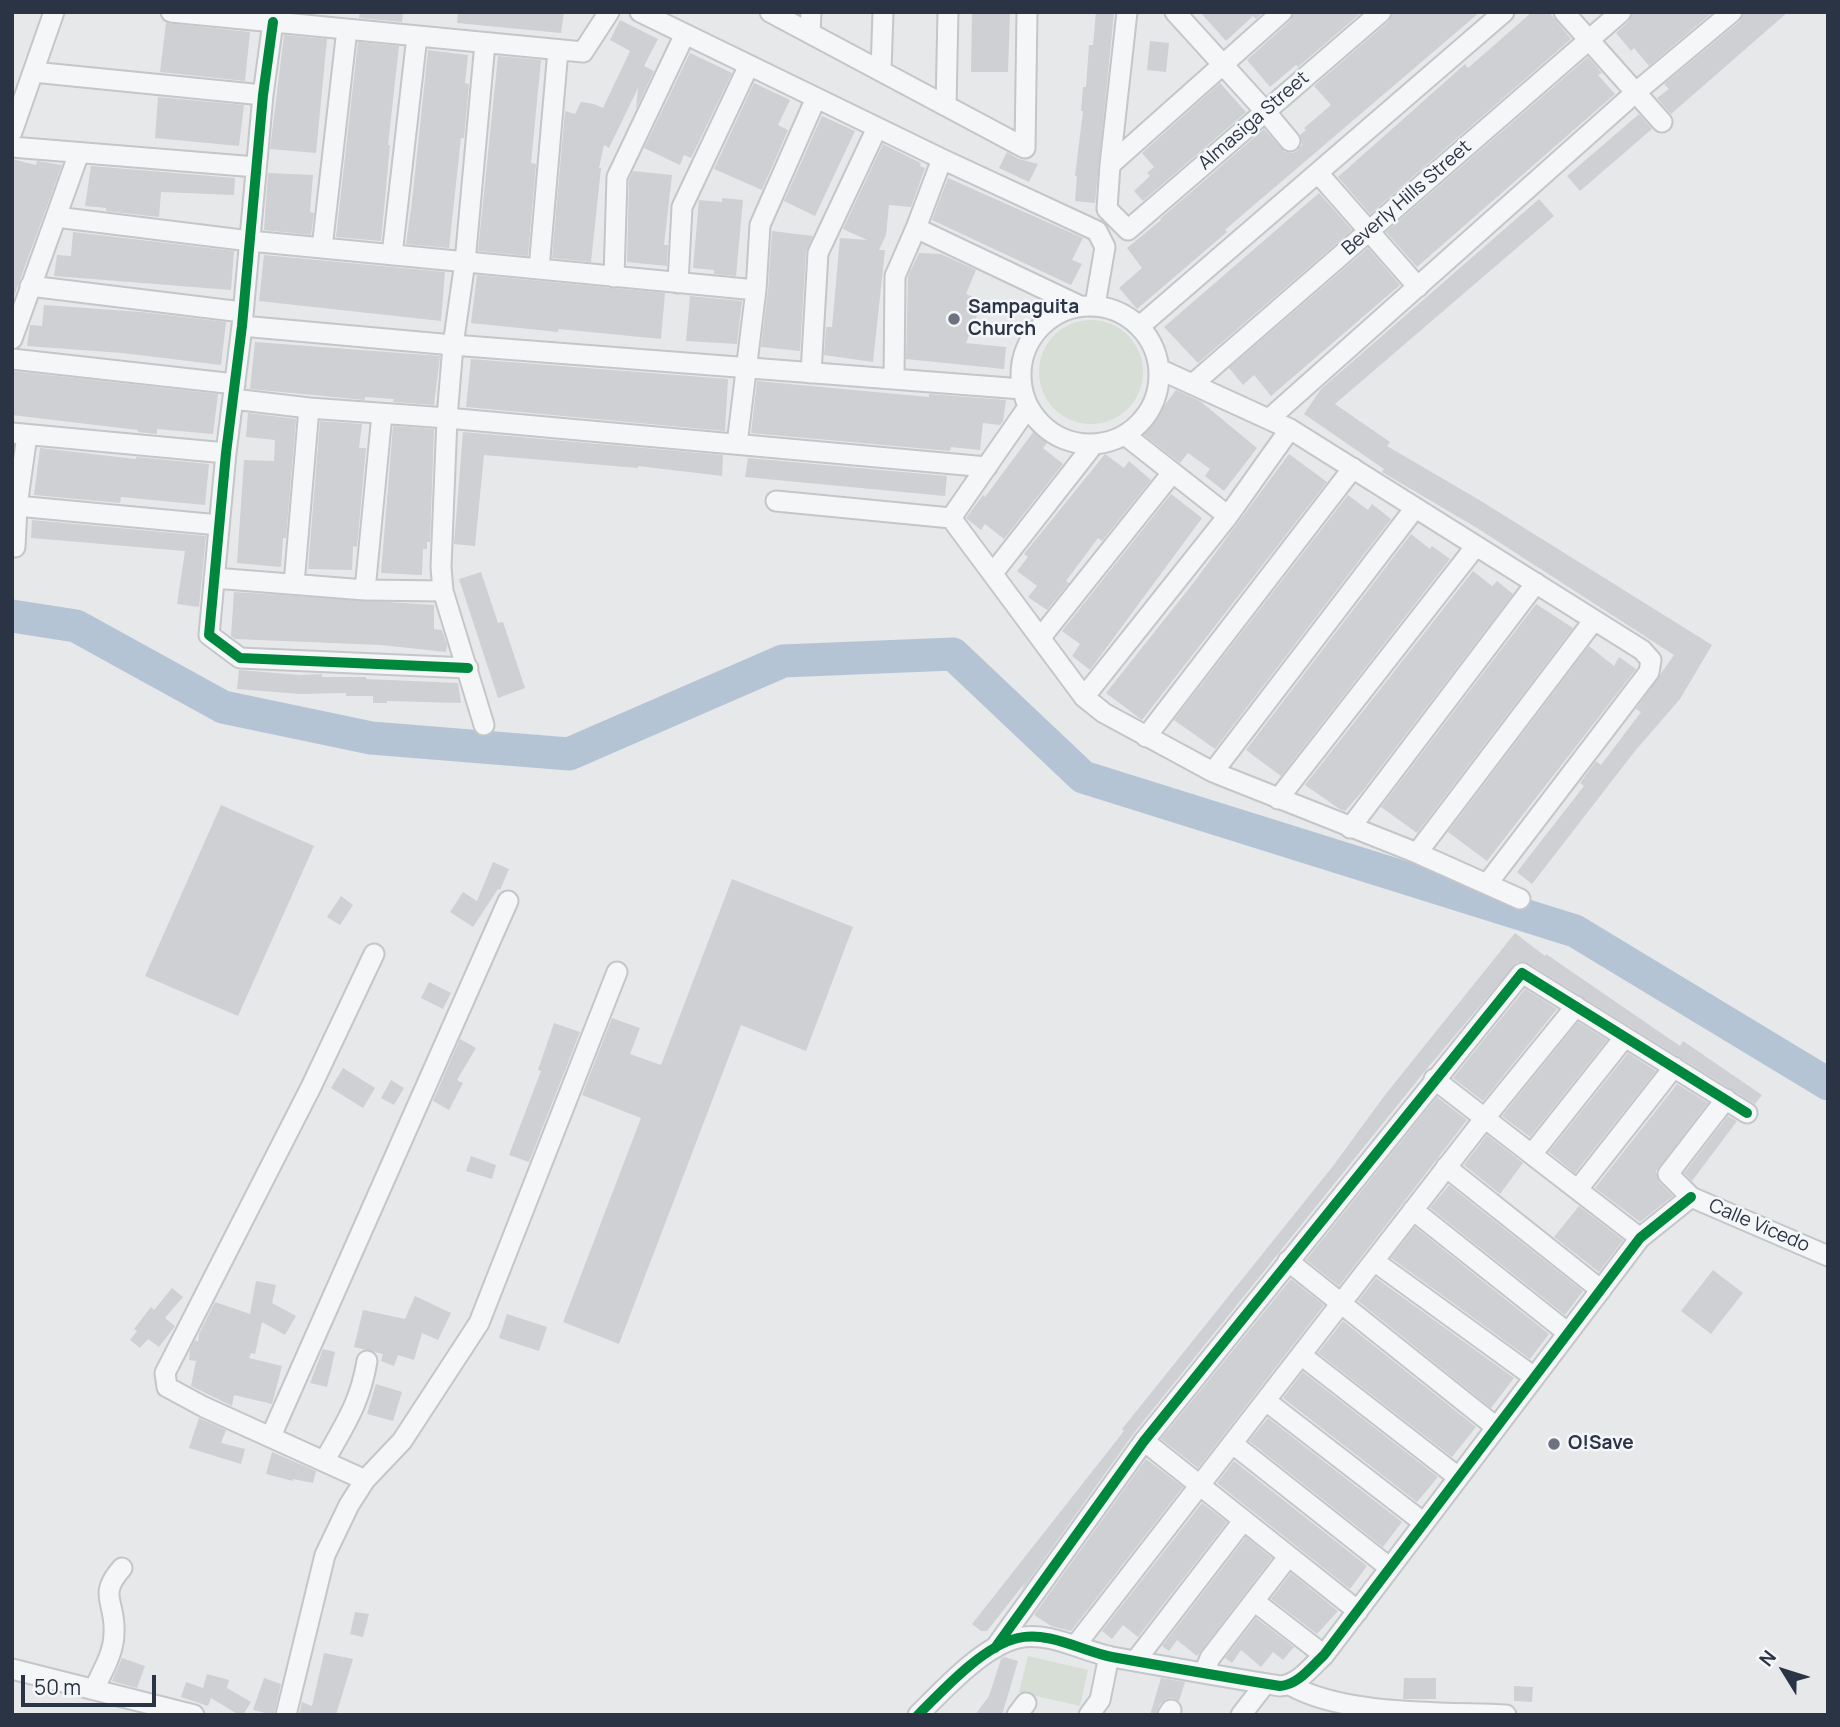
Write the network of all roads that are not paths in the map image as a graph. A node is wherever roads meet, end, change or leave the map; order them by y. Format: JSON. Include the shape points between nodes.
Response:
{"nodes":[{"id":1,"x":54,"y":12,"type":"edge"},
{"id":2,"x":171,"y":12,"type":"edge"},
{"id":3,"x":609,"y":12,"type":"edge"},
{"id":4,"x":640,"y":12,"type":"edge"},
{"id":5,"x":770,"y":12,"type":"edge"},
{"id":6,"x":811,"y":12,"type":"edge"},
{"id":7,"x":883,"y":12,"type":"edge"},
{"id":8,"x":948,"y":12,"type":"edge"},
{"id":9,"x":1027,"y":12,"type":"edge"},
{"id":10,"x":1127,"y":12,"type":"edge"},
{"id":11,"x":1175,"y":12,"type":"edge"},
{"id":12,"x":1282,"y":12,"type":"edge"},
{"id":13,"x":1381,"y":12,"type":"edge"},
{"id":14,"x":1504,"y":12,"type":"edge"},
{"id":15,"x":1564,"y":12,"type":"edge"},
{"id":16,"x":1621,"y":12,"type":"edge"},
{"id":17,"x":1732,"y":12,"type":"edge"},
{"id":18,"x":273,"y":22,"type":"junction"},
{"id":19,"x":347,"y":29,"type":"junction"},
{"id":20,"x":810,"y":33,"type":"junction"},
{"id":21,"x":685,"y":34,"type":"junction"},
{"id":22,"x":418,"y":36,"type":"junction"},
{"id":23,"x":1589,"y":40,"type":"junction"},
{"id":24,"x":485,"y":43,"type":"junction"},
{"id":25,"x":558,"y":50,"type":"junction"},
{"id":26,"x":749,"y":65,"type":"junction"},
{"id":27,"x":1223,"y":65,"type":"junction"},
{"id":28,"x":881,"y":71,"type":"junction"},
{"id":29,"x":33,"y":72,"type":"junction"},
{"id":30,"x":1635,"y":93,"type":"junction"},
{"id":31,"x":263,"y":95,"type":"junction"},
{"id":32,"x":816,"y":98,"type":"junction"},
{"id":33,"x":946,"y":106,"type":"junction"},
{"id":34,"x":1265,"y":111,"type":"junction"},
{"id":35,"x":1661,"y":122,"type":"dead end"},
{"id":36,"x":877,"y":128,"type":"junction"},
{"id":37,"x":12,"y":132,"type":"edge"},
{"id":38,"x":1290,"y":141,"type":"dead end"},
{"id":39,"x":12,"y":148,"type":"edge"},
{"id":40,"x":79,"y":153,"type":"junction"},
{"id":41,"x":942,"y":159,"type":"junction"},
{"id":42,"x":1110,"y":165,"type":"junction"},
{"id":43,"x":256,"y":167,"type":"junction"},
{"id":44,"x":1318,"y":173,"type":"junction"},
{"id":45,"x":56,"y":217,"type":"junction"},
{"id":46,"x":916,"y":228,"type":"junction"},
{"id":47,"x":1369,"y":231,"type":"junction"},
{"id":48,"x":250,"y":241,"type":"junction"},
{"id":49,"x":321,"y":248,"type":"junction"},
{"id":50,"x":392,"y":255,"type":"junction"},
{"id":51,"x":465,"y":262,"type":"junction"},
{"id":52,"x":539,"y":269,"type":"junction"},
{"id":53,"x":614,"y":276,"type":"junction"},
{"id":54,"x":678,"y":283,"type":"junction"},
{"id":55,"x":30,"y":286,"type":"junction"},
{"id":56,"x":1418,"y":287,"type":"junction"},
{"id":57,"x":756,"y":290,"type":"junction"},
{"id":58,"x":1088,"y":306,"type":"junction"},
{"id":59,"x":242,"y":319,"type":"junction"},
{"id":60,"x":1140,"y":326,"type":"junction"},
{"id":61,"x":12,"y":339,"type":"edge"},
{"id":62,"x":453,"y":345,"type":"junction"},
{"id":63,"x":12,"y":359,"type":"edge"},
{"id":64,"x":747,"y":368,"type":"junction"},
{"id":65,"x":1159,"y":369,"type":"junction"},
{"id":66,"x":810,"y":373,"type":"junction"},
{"id":67,"x":894,"y":379,"type":"junction"},
{"id":68,"x":1194,"y":383,"type":"junction"},
{"id":69,"x":234,"y":391,"type":"junction"},
{"id":70,"x":1025,"y":398,"type":"junction"},
{"id":71,"x":309,"y":408,"type":"junction"},
{"id":72,"x":382,"y":414,"type":"junction"},
{"id":73,"x":447,"y":418,"type":"junction"},
{"id":74,"x":1270,"y":418,"type":"junction"},
{"id":75,"x":1290,"y":429,"type":"junction"},
{"id":76,"x":20,"y":434,"type":"edge"},
{"id":77,"x":1125,"y":435,"type":"junction"},
{"id":78,"x":737,"y":444,"type":"junction"},
{"id":79,"x":1094,"y":444,"type":"junction"},
{"id":80,"x":226,"y":453,"type":"junction"},
{"id":81,"x":987,"y":467,"type":"junction"},
{"id":82,"x":1353,"y":468,"type":"junction"},
{"id":83,"x":1172,"y":473,"type":"junction"},
{"id":84,"x":776,"y":501,"type":"dead end"},
{"id":85,"x":17,"y":506,"type":"junction"},
{"id":86,"x":1415,"y":508,"type":"junction"},
{"id":87,"x":1228,"y":516,"type":"junction"},
{"id":88,"x":951,"y":517,"type":"junction"},
{"id":89,"x":219,"y":525,"type":"junction"},
{"id":90,"x":1476,"y":546,"type":"junction"},
{"id":91,"x":12,"y":547,"type":"edge"},
{"id":92,"x":993,"y":573,"type":"junction"},
{"id":93,"x":214,"y":578,"type":"junction"},
{"id":94,"x":1536,"y":583,"type":"junction"},
{"id":95,"x":294,"y":584,"type":"junction"},
{"id":96,"x":365,"y":590,"type":"junction"},
{"id":97,"x":443,"y":591,"type":"junction"},
{"id":98,"x":1594,"y":620,"type":"junction"},
{"id":99,"x":1041,"y":637,"type":"junction"},
{"id":100,"x":468,"y":668,"type":"junction"},
{"id":101,"x":1084,"y":697,"type":"junction"},
{"id":102,"x":484,"y":725,"type":"dead end"},
{"id":103,"x":1146,"y":737,"type":"junction"},
{"id":104,"x":1213,"y":772,"type":"junction"},
{"id":105,"x":1278,"y":799,"type":"junction"},
{"id":106,"x":1350,"y":828,"type":"junction"},
{"id":107,"x":1417,"y":853,"type":"junction"},
{"id":108,"x":1487,"y":884,"type":"junction"},
{"id":109,"x":1520,"y":899,"type":"dead end"},
{"id":110,"x":508,"y":901,"type":"dead end"},
{"id":111,"x":374,"y":954,"type":"dead end"},
{"id":112,"x":617,"y":972,"type":"dead end"},
{"id":113,"x":1576,"y":1006,"type":"junction"},
{"id":114,"x":1624,"y":1038,"type":"junction"},
{"id":115,"x":1674,"y":1067,"type":"junction"},
{"id":116,"x":1434,"y":1079,"type":"junction"},
{"id":117,"x":1726,"y":1099,"type":"junction"},
{"id":118,"x":1747,"y":1113,"type":"dead end"},
{"id":119,"x":1484,"y":1119,"type":"junction"},
{"id":120,"x":1532,"y":1154,"type":"junction"},
{"id":121,"x":1446,"y":1167,"type":"junction"},
{"id":122,"x":1578,"y":1189,"type":"junction"},
{"id":123,"x":1691,"y":1197,"type":"junction"},
{"id":124,"x":1413,"y":1210,"type":"junction"},
{"id":125,"x":1640,"y":1238,"type":"junction"},
{"id":126,"x":1828,"y":1256,"type":"edge"},
{"id":127,"x":1288,"y":1261,"type":"junction"},
{"id":128,"x":1374,"y":1261,"type":"junction"},
{"id":129,"x":1601,"y":1290,"type":"junction"},
{"id":130,"x":1340,"y":1304,"type":"junction"},
{"id":131,"x":1568,"y":1333,"type":"junction"},
{"id":132,"x":1301,"y":1355,"type":"junction"},
{"id":133,"x":367,"y":1361,"type":"dead end"},
{"id":134,"x":1534,"y":1377,"type":"junction"},
{"id":135,"x":1266,"y":1401,"type":"junction"},
{"id":136,"x":1496,"y":1427,"type":"junction"},
{"id":137,"x":271,"y":1436,"type":"junction"},
{"id":138,"x":1144,"y":1441,"type":"junction"},
{"id":139,"x":1233,"y":1444,"type":"junction"},
{"id":140,"x":325,"y":1460,"type":"junction"},
{"id":141,"x":1458,"y":1477,"type":"junction"},
{"id":142,"x":365,"y":1480,"type":"junction"},
{"id":143,"x":1199,"y":1486,"type":"junction"},
{"id":144,"x":1243,"y":1521,"type":"junction"},
{"id":145,"x":1424,"y":1523,"type":"junction"},
{"id":146,"x":1288,"y":1557,"type":"junction"},
{"id":147,"x":122,"y":1568,"type":"dead end"},
{"id":148,"x":1390,"y":1568,"type":"junction"},
{"id":149,"x":1254,"y":1601,"type":"junction"},
{"id":150,"x":1358,"y":1611,"type":"junction"},
{"id":151,"x":1075,"y":1646,"type":"junction"},
{"id":152,"x":995,"y":1648,"type":"junction"},
{"id":153,"x":1324,"y":1655,"type":"junction"},
{"id":154,"x":1109,"y":1656,"type":"junction"},
{"id":155,"x":1136,"y":1660,"type":"junction"},
{"id":156,"x":12,"y":1669,"type":"edge"},
{"id":157,"x":1204,"y":1673,"type":"junction"},
{"id":158,"x":1265,"y":1684,"type":"junction"},
{"id":159,"x":1290,"y":1685,"type":"junction"},
{"id":160,"x":94,"y":1689,"type":"junction"},
{"id":161,"x":1322,"y":1707,"type":"edge"},
{"id":162,"x":927,"y":1712,"type":"edge"},
{"id":163,"x":1393,"y":1713,"type":"edge"},
{"id":164,"x":1472,"y":1714,"type":"edge"},
{"id":165,"x":194,"y":1715,"type":"edge"},
{"id":166,"x":286,"y":1715,"type":"edge"},
{"id":167,"x":1089,"y":1715,"type":"edge"},
{"id":168,"x":1241,"y":1715,"type":"edge"},
{"id":169,"x":1506,"y":1715,"type":"edge"}],
"edges":[{"from":1,"to":29,"type":"street"},
{"from":2,"to":18,"type":"street"},
{"from":3,"to":25,"type":"street","via":[[583,52]]},
{"from":4,"to":21,"type":"street"},
{"from":5,"to":20,"type":"street"},
{"from":6,"to":20,"type":"street"},
{"from":7,"to":28,"type":"street"},
{"from":8,"to":33,"type":"street"},
{"from":9,"to":33,"type":"street","via":[[1025,148]]},
{"from":10,"to":42,"type":"street"},
{"from":11,"to":27,"type":"street"},
{"from":12,"to":27,"type":"street"},
{"from":13,"to":34,"type":"street","name":"Almasiga Street"},
{"from":14,"to":44,"type":"street"},
{"from":15,"to":23,"type":"street"},
{"from":16,"to":23,"type":"street","name":"Beverly Hills Street"},
{"from":17,"to":30,"type":"street"},
{"from":18,"to":19,"type":"street"},
{"from":18,"to":31,"type":"street"},
{"from":19,"to":22,"type":"street"},
{"from":19,"to":49,"type":"street"},
{"from":20,"to":28,"type":"street"},
{"from":21,"to":26,"type":"street"},
{"from":21,"to":53,"type":"street","via":[[617,177]]},
{"from":22,"to":24,"type":"street"},
{"from":22,"to":50,"type":"street"},
{"from":23,"to":30,"type":"street"},
{"from":23,"to":47,"type":"street","name":"Beverly Hills Street"},
{"from":24,"to":25,"type":"street"},
{"from":24,"to":51,"type":"street"},
{"from":25,"to":52,"type":"street"},
{"from":26,"to":32,"type":"street"},
{"from":26,"to":54,"type":"street","via":[[682,207]]},
{"from":27,"to":34,"type":"street"},
{"from":27,"to":42,"type":"street"},
{"from":28,"to":33,"type":"street"},
{"from":29,"to":31,"type":"street"},
{"from":29,"to":37,"type":"street"},
{"from":30,"to":35,"type":"street"},
{"from":30,"to":56,"type":"street"},
{"from":31,"to":43,"type":"street"},
{"from":32,"to":36,"type":"street"},
{"from":32,"to":57,"type":"street","via":[[760,225]]},
{"from":34,"to":38,"type":"street"},
{"from":34,"to":42,"type":"street","name":"Almasiga Street","via":[[1128,230],[1107,209]]},
{"from":36,"to":41,"type":"street"},
{"from":36,"to":66,"type":"street","via":[[818,253]]},
{"from":39,"to":40,"type":"street"},
{"from":40,"to":43,"type":"street"},
{"from":40,"to":45,"type":"street"},
{"from":41,"to":46,"type":"street"},
{"from":41,"to":58,"type":"street","via":[[1097,231],[1105,247]]},
{"from":43,"to":48,"type":"street"},
{"from":44,"to":47,"type":"street"},
{"from":44,"to":60,"type":"street"},
{"from":45,"to":48,"type":"street"},
{"from":45,"to":55,"type":"street"},
{"from":46,"to":58,"type":"street"},
{"from":46,"to":67,"type":"street","via":[[895,276]]},
{"from":47,"to":56,"type":"street"},
{"from":47,"to":68,"type":"street","name":"Beverly Hills Street"},
{"from":48,"to":49,"type":"street"},
{"from":48,"to":59,"type":"street"},
{"from":49,"to":50,"type":"street"},
{"from":50,"to":51,"type":"street"},
{"from":51,"to":52,"type":"street"},
{"from":51,"to":62,"type":"street"},
{"from":52,"to":53,"type":"street"},
{"from":53,"to":54,"type":"street"},
{"from":54,"to":57,"type":"street"},
{"from":55,"to":59,"type":"street"},
{"from":55,"to":61,"type":"street"},
{"from":56,"to":74,"type":"street"},
{"from":57,"to":64,"type":"street"},
{"from":58,"to":60,"type":"street","via":[[1119,312]]},
{"from":58,"to":70,"type":"street","via":[[1059,313],[1041,326],[1021,366]]},
{"from":59,"to":62,"type":"street"},
{"from":59,"to":69,"type":"street"},
{"from":60,"to":65,"type":"street","via":[[1150,339]]},
{"from":62,"to":64,"type":"street"},
{"from":62,"to":73,"type":"street"},
{"from":63,"to":69,"type":"street"},
{"from":64,"to":66,"type":"street"},
{"from":64,"to":78,"type":"street"},
{"from":65,"to":68,"type":"street"},
{"from":65,"to":77,"type":"street","via":[[1156,394],[1144,418]]},
{"from":66,"to":67,"type":"street"},
{"from":67,"to":70,"type":"street"},
{"from":68,"to":74,"type":"street"},
{"from":69,"to":71,"type":"street"},
{"from":69,"to":80,"type":"street"},
{"from":70,"to":79,"type":"street","via":[[1040,423],[1056,435]]},
{"from":70,"to":81,"type":"street"},
{"from":71,"to":72,"type":"street"},
{"from":71,"to":95,"type":"street"},
{"from":72,"to":73,"type":"street"},
{"from":72,"to":96,"type":"street"},
{"from":73,"to":78,"type":"street"},
{"from":73,"to":97,"type":"street","via":[[440,567]]},
{"from":74,"to":75,"type":"street"},
{"from":75,"to":82,"type":"street"},
{"from":75,"to":87,"type":"street"},
{"from":76,"to":80,"type":"street"},
{"from":76,"to":85,"type":"street"},
{"from":77,"to":79,"type":"street"},
{"from":77,"to":83,"type":"street"},
{"from":78,"to":81,"type":"street"},
{"from":79,"to":92,"type":"street"},
{"from":80,"to":89,"type":"street"},
{"from":81,"to":88,"type":"street"},
{"from":82,"to":86,"type":"street"},
{"from":82,"to":103,"type":"street"},
{"from":83,"to":87,"type":"street"},
{"from":83,"to":99,"type":"street"},
{"from":84,"to":88,"type":"street"},
{"from":85,"to":89,"type":"street"},
{"from":85,"to":91,"type":"street"},
{"from":86,"to":90,"type":"street"},
{"from":86,"to":104,"type":"street"},
{"from":87,"to":101,"type":"street"},
{"from":88,"to":92,"type":"street"},
{"from":89,"to":93,"type":"street"},
{"from":90,"to":94,"type":"street"},
{"from":90,"to":105,"type":"street"},
{"from":92,"to":99,"type":"street"},
{"from":93,"to":95,"type":"street"},
{"from":93,"to":100,"type":"street","via":[[209,635],[240,658]]},
{"from":94,"to":98,"type":"street"},
{"from":94,"to":106,"type":"street"},
{"from":95,"to":96,"type":"street"},
{"from":96,"to":97,"type":"street"},
{"from":97,"to":100,"type":"street"},
{"from":98,"to":107,"type":"street"},
{"from":98,"to":108,"type":"street","via":[[1642,650],[1651,660],[1649,672]]},
{"from":99,"to":101,"type":"street"},
{"from":100,"to":102,"type":"street"},
{"from":101,"to":103,"type":"street"},
{"from":103,"to":104,"type":"street"},
{"from":104,"to":105,"type":"street"},
{"from":105,"to":106,"type":"street"},
{"from":106,"to":107,"type":"street"},
{"from":107,"to":108,"type":"street"},
{"from":108,"to":109,"type":"street"},
{"from":110,"to":137,"type":"street"},
{"from":111,"to":137,"type":"street","via":[[312,1087],[165,1373],[167,1387]]},
{"from":112,"to":142,"type":"street","via":[[479,1323],[402,1441]]},
{"from":113,"to":114,"type":"street"},
{"from":113,"to":116,"type":"street","via":[[1522,972]]},
{"from":113,"to":119,"type":"street"},
{"from":114,"to":115,"type":"street"},
{"from":114,"to":120,"type":"street"},
{"from":115,"to":117,"type":"street"},
{"from":115,"to":122,"type":"street"},
{"from":116,"to":119,"type":"street"},
{"from":116,"to":127,"type":"street"},
{"from":117,"to":118,"type":"street"},
{"from":117,"to":123,"type":"street","via":[[1668,1174]]},
{"from":119,"to":120,"type":"street"},
{"from":119,"to":121,"type":"street"},
{"from":120,"to":122,"type":"street"},
{"from":121,"to":124,"type":"street"},
{"from":121,"to":129,"type":"street"},
{"from":122,"to":125,"type":"street"},
{"from":123,"to":125,"type":"street"},
{"from":123,"to":126,"type":"street","name":"Calle Vicedo"},
{"from":124,"to":128,"type":"street"},
{"from":124,"to":131,"type":"street"},
{"from":125,"to":129,"type":"street"},
{"from":127,"to":130,"type":"street"},
{"from":127,"to":138,"type":"street"},
{"from":128,"to":130,"type":"street"},
{"from":128,"to":134,"type":"street"},
{"from":129,"to":131,"type":"street"},
{"from":130,"to":132,"type":"street"},
{"from":130,"to":136,"type":"street"},
{"from":131,"to":134,"type":"street"},
{"from":132,"to":135,"type":"street"},
{"from":132,"to":141,"type":"street"},
{"from":133,"to":140,"type":"street","via":[[356,1405]]},
{"from":134,"to":136,"type":"street"},
{"from":135,"to":139,"type":"street"},
{"from":135,"to":145,"type":"street"},
{"from":136,"to":141,"type":"street"},
{"from":137,"to":140,"type":"street"},
{"from":138,"to":143,"type":"street"},
{"from":138,"to":152,"type":"street"},
{"from":139,"to":143,"type":"street"},
{"from":139,"to":148,"type":"street"},
{"from":140,"to":142,"type":"street"},
{"from":141,"to":145,"type":"street"},
{"from":142,"to":166,"type":"street","via":[[325,1555]]},
{"from":143,"to":144,"type":"street"},
{"from":143,"to":151,"type":"street"},
{"from":144,"to":146,"type":"street"},
{"from":144,"to":155,"type":"street"},
{"from":145,"to":148,"type":"street"},
{"from":146,"to":149,"type":"street"},
{"from":146,"to":150,"type":"street"},
{"from":147,"to":160,"type":"street","via":[[107,1589],[115,1633],[112,1651]]},
{"from":148,"to":150,"type":"street"},
{"from":149,"to":153,"type":"street"},
{"from":149,"to":157,"type":"street","via":[[1210,1658]]},
{"from":150,"to":153,"type":"street"},
{"from":151,"to":152,"type":"street","via":[[1021,1637]]},
{"from":151,"to":154,"type":"street"},
{"from":152,"to":162,"type":"street"},
{"from":153,"to":159,"type":"street"},
{"from":154,"to":155,"type":"street"},
{"from":154,"to":167,"type":"street","via":[[1100,1700]]},
{"from":155,"to":157,"type":"street"},
{"from":156,"to":160,"type":"street"},
{"from":157,"to":158,"type":"street"},
{"from":158,"to":159,"type":"street"},
{"from":158,"to":168,"type":"street"},
{"from":159,"to":161,"type":"street"},
{"from":160,"to":165,"type":"street"},
{"from":161,"to":163,"type":"street"},
{"from":163,"to":164,"type":"street"},
{"from":164,"to":169,"type":"street"}]}
